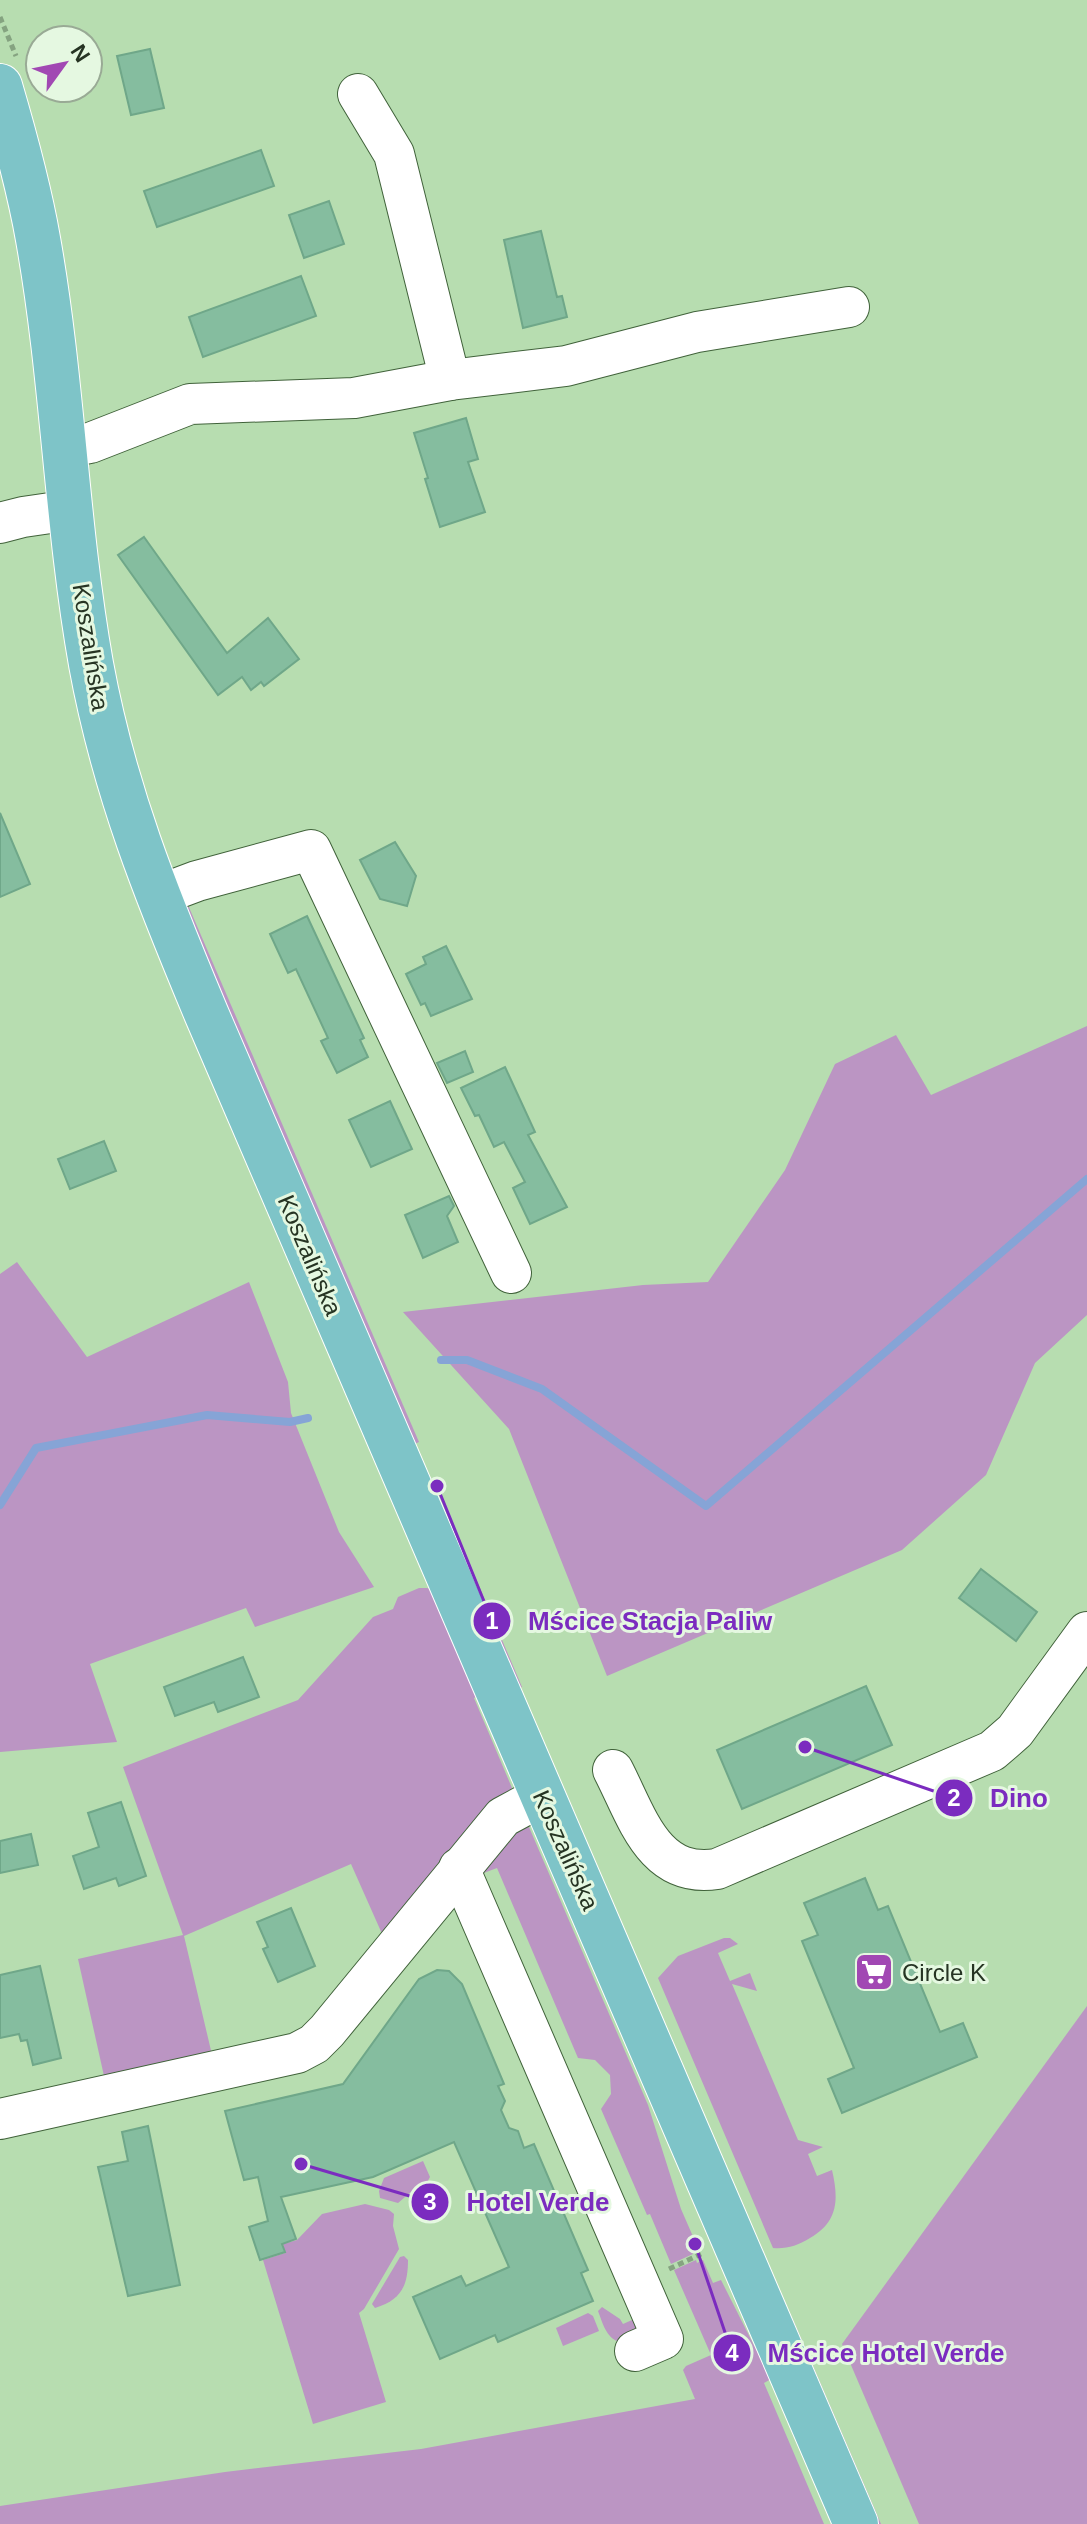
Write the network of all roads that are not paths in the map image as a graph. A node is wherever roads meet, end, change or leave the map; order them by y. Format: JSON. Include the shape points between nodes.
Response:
{"nodes":[{"id":1,"x":10,"y":78,"type":"edge"},
{"id":2,"x":358,"y":94,"type":"dead end"},
{"id":3,"x":849,"y":307,"type":"dead end"},
{"id":4,"x":450,"y":380,"type":"junction"},
{"id":5,"x":65,"y":448,"type":"junction"},
{"id":6,"x":71,"y":510,"type":"junction"},
{"id":7,"x":0,"y":523,"type":"edge"},
{"id":8,"x":157,"y":896,"type":"junction"},
{"id":9,"x":511,"y":1273,"type":"dead end"},
{"id":10,"x":1087,"y":1632,"type":"edge"},
{"id":11,"x":613,"y":1770,"type":"dead end"},
{"id":12,"x":542,"y":1796,"type":"junction"},
{"id":13,"x":459,"y":1868,"type":"junction"},
{"id":14,"x":0,"y":2119,"type":"edge"},
{"id":15,"x":635,"y":2351,"type":"dead end"},
{"id":16,"x":856,"y":2524,"type":"edge"}],
"edges":[{"from":1,"to":5,"type":"main road","name":"Koszalińska","via":[[38,238]]},
{"from":2,"to":4,"type":"street","via":[[394,154]]},
{"from":3,"to":4,"type":"street","via":[[697,332],[566,366]]},
{"from":4,"to":5,"type":"street","via":[[354,398],[190,404]]},
{"from":5,"to":6,"type":"main road","name":"Koszalińska"},
{"from":6,"to":7,"type":"street"},
{"from":6,"to":8,"type":"main road","name":"Koszalińska","via":[[102,716]]},
{"from":8,"to":9,"type":"street","via":[[311,850]]},
{"from":8,"to":12,"type":"main road","name":"Koszalińska"},
{"from":10,"to":11,"type":"street","via":[[1015,1731],[992,1751],[717,1869],[700,1871],[663,1857]]},
{"from":12,"to":13,"type":"street","via":[[503,1817]]},
{"from":12,"to":16,"type":"main road","name":"Koszalińska"},
{"from":13,"to":14,"type":"street","via":[[314,2044],[297,2053]]},
{"from":13,"to":15,"type":"street","via":[[663,2339]]}]}
